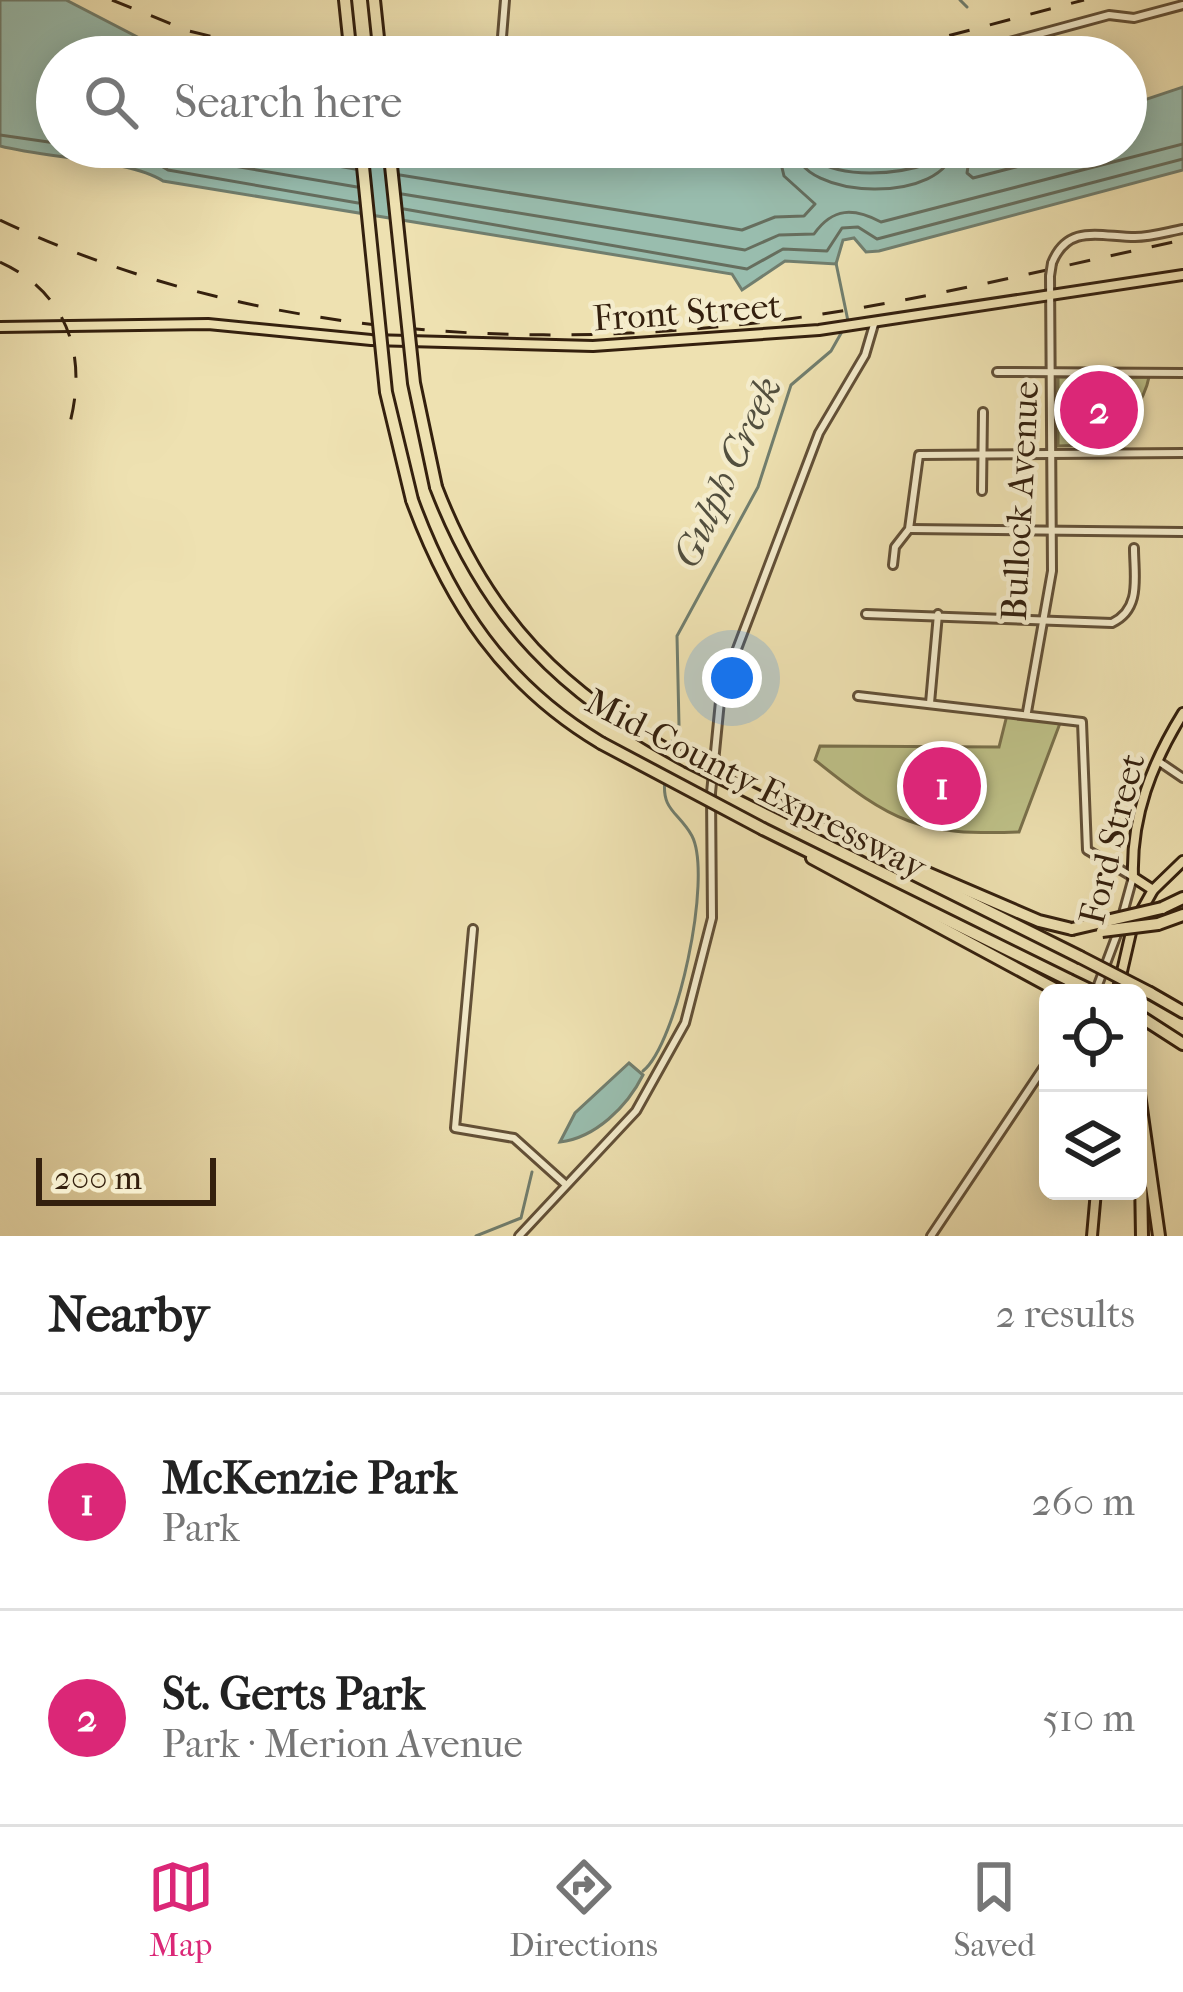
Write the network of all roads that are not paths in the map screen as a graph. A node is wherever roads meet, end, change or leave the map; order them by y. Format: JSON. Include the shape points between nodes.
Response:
{"nodes":[{"id":1,"x":345,"y":0,"type":"edge"},
{"id":2,"x":374,"y":0,"type":"edge"},
{"id":3,"x":505,"y":0,"type":"edge"},
{"id":4,"x":1183,"y":4,"type":"edge"},
{"id":5,"x":349,"y":36,"type":"edge"},
{"id":6,"x":378,"y":36,"type":"edge"},
{"id":7,"x":502,"y":36,"type":"edge"},
{"id":8,"x":1031,"y":36,"type":"edge"},
{"id":9,"x":363,"y":168,"type":"edge"},
{"id":10,"x":391,"y":168,"type":"edge"},
{"id":11,"x":1183,"y":229,"type":"edge"},
{"id":12,"x":1183,"y":274,"type":"edge"},
{"id":13,"x":1051,"y":292,"type":"junction"},
{"id":14,"x":875,"y":321,"type":"junction"},
{"id":15,"x":0,"y":327,"type":"edge"},
{"id":16,"x":997,"y":373,"type":"dead end"},
{"id":17,"x":1054,"y":373,"type":"junction"},
{"id":18,"x":1183,"y":373,"type":"edge"},
{"id":19,"x":982,"y":412,"type":"dead end"},
{"id":20,"x":983,"y":452,"type":"junction"},
{"id":21,"x":1183,"y":452,"type":"edge"},
{"id":22,"x":1054,"y":453,"type":"junction"},
{"id":23,"x":982,"y":491,"type":"dead end"},
{"id":24,"x":909,"y":529,"type":"junction"},
{"id":25,"x":1053,"y":532,"type":"junction"},
{"id":26,"x":1183,"y":532,"type":"edge"},
{"id":27,"x":1135,"y":548,"type":"dead end"},
{"id":28,"x":893,"y":566,"type":"dead end"},
{"id":29,"x":866,"y":614,"type":"dead end"},
{"id":30,"x":938,"y":614,"type":"junction"},
{"id":31,"x":1045,"y":619,"type":"junction"},
{"id":32,"x":858,"y":696,"type":"dead end"},
{"id":33,"x":930,"y":703,"type":"junction"},
{"id":34,"x":1028,"y":712,"type":"junction"},
{"id":35,"x":1183,"y":712,"type":"edge"},
{"id":36,"x":1155,"y":759,"type":"junction"},
{"id":37,"x":1183,"y":778,"type":"edge"},
{"id":38,"x":763,"y":829,"type":"junction"},
{"id":39,"x":842,"y":836,"type":"junction"},
{"id":40,"x":1183,"y":861,"type":"edge"},
{"id":41,"x":1133,"y":877,"type":"junction"},
{"id":42,"x":1154,"y":890,"type":"junction"},
{"id":43,"x":1183,"y":898,"type":"edge"},
{"id":44,"x":1183,"y":915,"type":"edge"},
{"id":45,"x":473,"y":929,"type":"dead end"},
{"id":46,"x":1072,"y":929,"type":"junction"},
{"id":47,"x":1047,"y":984,"type":"edge"},
{"id":48,"x":1081,"y":984,"type":"edge"},
{"id":49,"x":1099,"y":984,"type":"edge"},
{"id":50,"x":1119,"y":984,"type":"edge"},
{"id":51,"x":1183,"y":1012,"type":"edge"},
{"id":52,"x":1147,"y":1021,"type":"edge"},
{"id":53,"x":1183,"y":1044,"type":"edge"},
{"id":54,"x":1039,"y":1074,"type":"edge"},
{"id":55,"x":1147,"y":1154,"type":"edge"},
{"id":56,"x":564,"y":1183,"type":"junction"},
{"id":57,"x":1095,"y":1200,"type":"edge"},
{"id":58,"x":1141,"y":1200,"type":"edge"},
{"id":59,"x":519,"y":1236,"type":"edge"},
{"id":60,"x":931,"y":1236,"type":"edge"},
{"id":61,"x":1092,"y":1236,"type":"edge"},
{"id":62,"x":1142,"y":1236,"type":"edge"},
{"id":63,"x":1159,"y":1236,"type":"edge"}],
"edges":[{"from":1,"to":5,"type":"highway"},
{"from":2,"to":6,"type":"highway"},
{"from":3,"to":7,"type":"street"},
{"from":4,"to":8,"type":"street"},
{"from":9,"to":38,"type":"highway","name":"Mid-County Expressway","bridge":true,"via":[[389,413],[447,587],[488,647],[556,714]]},
{"from":10,"to":39,"type":"highway","name":"Mid-County Expressway","bridge":true,"via":[[412,370],[436,487],[493,600],[545,663],[603,713]]},
{"from":11,"to":13,"type":"street","name":"Bullock Avenue","bridge":true,"via":[[1082,234],[1060,247]]},
{"from":12,"to":13,"type":"main road","name":"Front Street"},
{"from":13,"to":14,"type":"main road","name":"Front Street"},
{"from":13,"to":17,"type":"street","name":"Bullock Avenue"},
{"from":14,"to":15,"type":"main road","name":"Front Street","via":[[568,346],[191,324]]},
{"from":14,"to":56,"type":"street","via":[[812,450],[721,692],[711,794],[713,899],[694,997],[645,1098]]},
{"from":16,"to":17,"type":"street"},
{"from":17,"to":18,"type":"street"},
{"from":17,"to":22,"type":"street","name":"Bullock Avenue"},
{"from":19,"to":20,"type":"street"},
{"from":20,"to":22,"type":"street"},
{"from":20,"to":23,"type":"street"},
{"from":20,"to":24,"type":"street","via":[[919,455]]},
{"from":21,"to":22,"type":"street"},
{"from":22,"to":25,"type":"street","name":"Bullock Avenue"},
{"from":24,"to":25,"type":"street"},
{"from":24,"to":28,"type":"street"},
{"from":25,"to":26,"type":"street"},
{"from":25,"to":31,"type":"street","name":"Bullock Avenue"},
{"from":27,"to":31,"type":"street","via":[[1126,615],[1112,623]]},
{"from":29,"to":30,"type":"street"},
{"from":30,"to":31,"type":"street"},
{"from":30,"to":33,"type":"street"},
{"from":31,"to":34,"type":"street","name":"Bullock Avenue"},
{"from":32,"to":33,"type":"street"},
{"from":33,"to":34,"type":"street"},
{"from":34,"to":41,"type":"street","via":[[1072,716],[1085,733],[1087,850]]},
{"from":35,"to":36,"type":"main road","name":"Ford Street"},
{"from":36,"to":37,"type":"street"},
{"from":36,"to":41,"type":"main road","name":"Ford Street"},
{"from":38,"to":47,"type":"highway"},
{"from":38,"to":48,"type":"highway","name":"Mid-County Expressway","bridge":true},
{"from":39,"to":46,"type":"highway"},
{"from":39,"to":51,"type":"highway","name":"Mid-County Expressway","bridge":true},
{"from":40,"to":42,"type":"main road"},
{"from":41,"to":42,"type":"main road"},
{"from":41,"to":49,"type":"street","name":"Ford Street"},
{"from":42,"to":50,"type":"main road","via":[[1132,928]]},
{"from":43,"to":46,"type":"highway","bridge":true},
{"from":44,"to":46,"type":"highway","bridge":true,"via":[[1120,930]]},
{"from":45,"to":56,"type":"street","via":[[455,1128],[514,1138]]},
{"from":52,"to":53,"type":"highway"},
{"from":54,"to":60,"type":"street"},
{"from":55,"to":63,"type":"highway"},
{"from":56,"to":59,"type":"street"},
{"from":57,"to":61,"type":"main road"},
{"from":58,"to":62,"type":"highway"}]}
